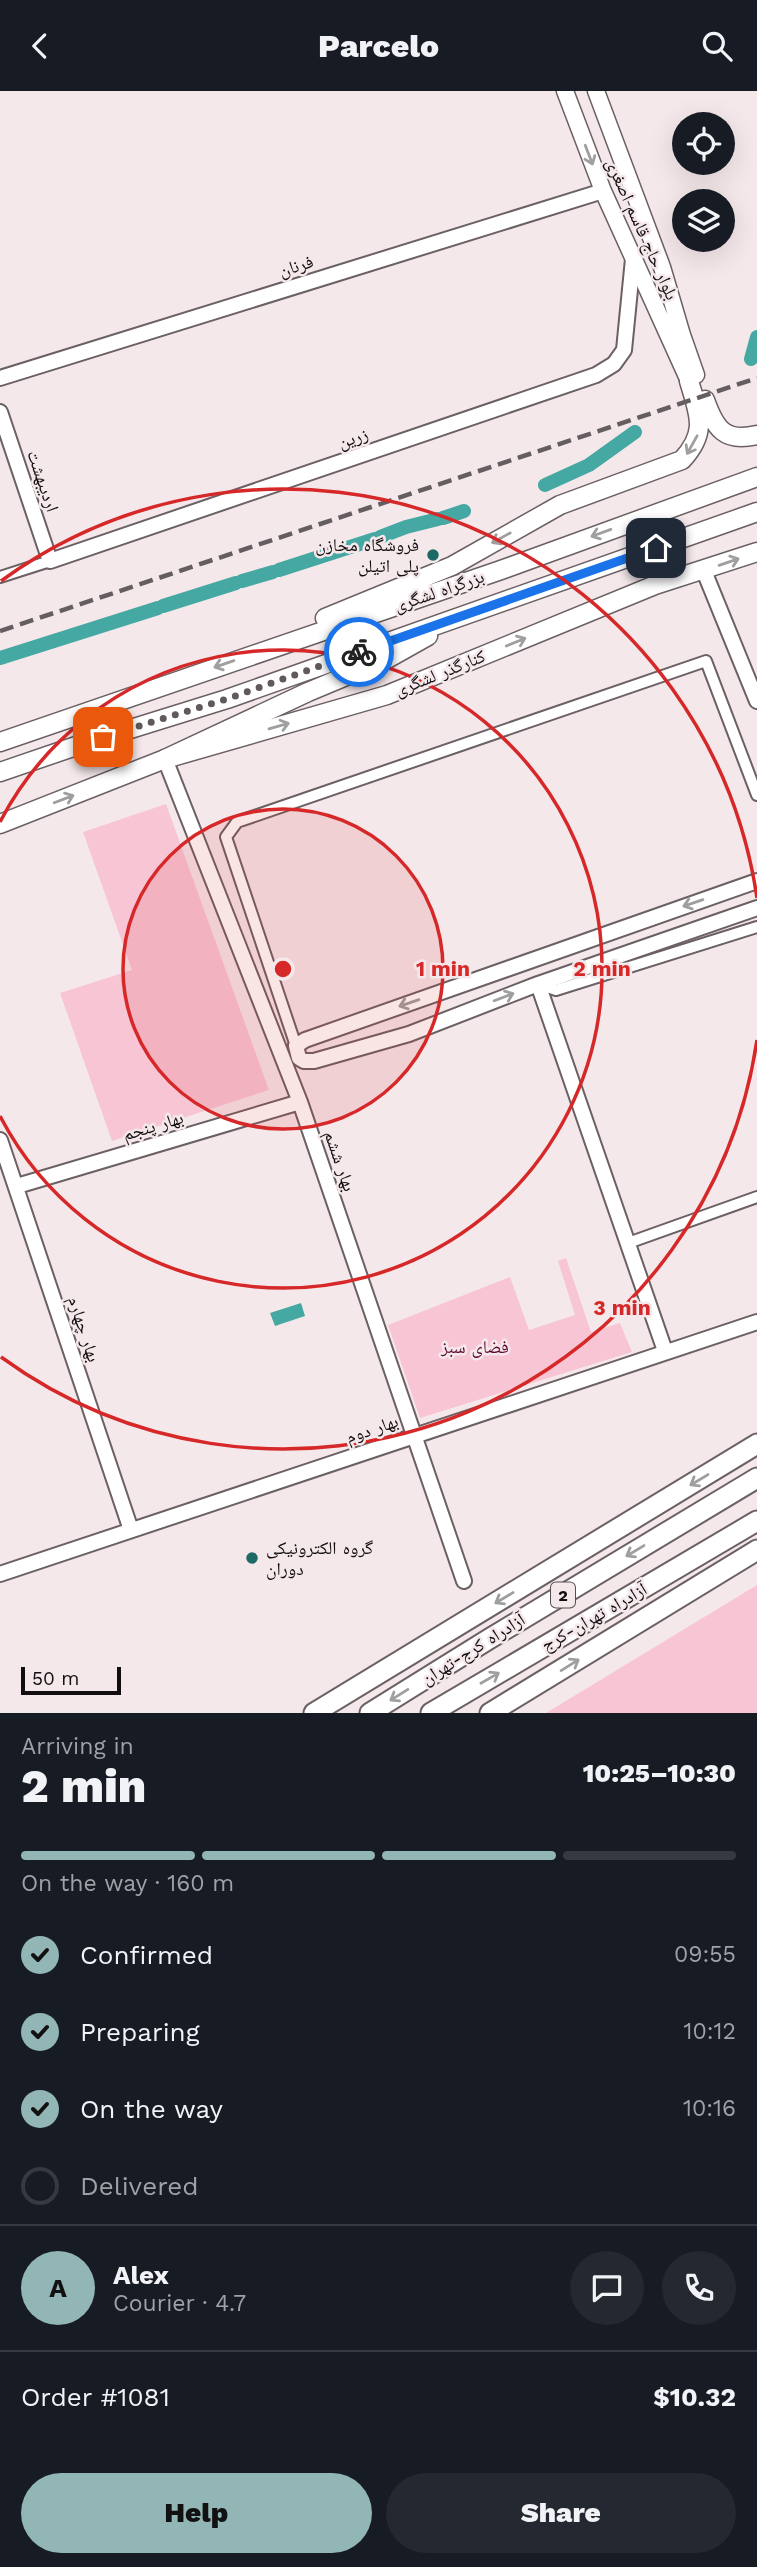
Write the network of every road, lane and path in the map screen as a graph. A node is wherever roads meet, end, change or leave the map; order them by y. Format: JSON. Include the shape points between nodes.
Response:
{"nodes":[{"id":1,"x":565,"y":91,"type":"edge"},
{"id":2,"x":596,"y":91,"type":"edge"},
{"id":3,"x":603,"y":191,"type":"junction"},
{"id":4,"x":639,"y":206,"type":"junction"},
{"id":5,"x":612,"y":213,"type":"junction"},
{"id":6,"x":633,"y":260,"type":"junction"},
{"id":7,"x":0,"y":378,"type":"edge"},
{"id":8,"x":693,"y":379,"type":"junction"},
{"id":9,"x":0,"y":412,"type":"edge"},
{"id":10,"x":757,"y":435,"type":"edge"},
{"id":11,"x":757,"y":477,"type":"edge"},
{"id":12,"x":757,"y":512,"type":"edge"},
{"id":13,"x":757,"y":552,"type":"edge"},
{"id":14,"x":50,"y":561,"type":"junction"},
{"id":15,"x":704,"y":571,"type":"junction"},
{"id":16,"x":0,"y":577,"type":"edge"},
{"id":17,"x":485,"y":608,"type":"junction"},
{"id":18,"x":280,"y":645,"type":"junction"},
{"id":19,"x":757,"y":701,"type":"edge"},
{"id":20,"x":0,"y":743,"type":"edge"},
{"id":21,"x":165,"y":759,"type":"junction"},
{"id":22,"x":0,"y":772,"type":"edge"},
{"id":23,"x":757,"y":795,"type":"edge"},
{"id":24,"x":0,"y":824,"type":"edge"},
{"id":25,"x":757,"y":881,"type":"edge"},
{"id":26,"x":757,"y":908,"type":"edge"},
{"id":27,"x":757,"y":927,"type":"edge"},
{"id":28,"x":538,"y":984,"type":"junction"},
{"id":29,"x":296,"y":1046,"type":"junction"},
{"id":30,"x":299,"y":1102,"type":"junction"},
{"id":31,"x":0,"y":1140,"type":"edge"},
{"id":32,"x":17,"y":1186,"type":"junction"},
{"id":33,"x":757,"y":1197,"type":"edge"},
{"id":34,"x":628,"y":1243,"type":"junction"},
{"id":35,"x":757,"y":1322,"type":"edge"},
{"id":36,"x":665,"y":1351,"type":"junction"},
{"id":37,"x":415,"y":1435,"type":"junction"},
{"id":38,"x":757,"y":1444,"type":"edge"},
{"id":39,"x":757,"y":1478,"type":"edge"},
{"id":40,"x":757,"y":1521,"type":"edge"},
{"id":41,"x":131,"y":1530,"type":"junction"},
{"id":42,"x":757,"y":1550,"type":"edge"},
{"id":43,"x":0,"y":1574,"type":"edge"},
{"id":44,"x":464,"y":1581,"type":"dead end"},
{"id":45,"x":314,"y":1713,"type":"edge"},
{"id":46,"x":370,"y":1713,"type":"edge"},
{"id":47,"x":431,"y":1713,"type":"edge"},
{"id":48,"x":490,"y":1713,"type":"edge"}],
"edges":[{"from":1,"to":3,"type":"main road","name":"بلوار حاج قاسم اصغری","one_way":true},
{"from":2,"to":4,"type":"main road","name":"بلوار حاج قاسم اصغری"},
{"from":3,"to":5,"type":"main road","name":"بلوار حاج قاسم اصغری"},
{"from":3,"to":7,"type":"street","name":"فرنان"},
{"from":4,"to":5,"type":"main road"},
{"from":4,"to":8,"type":"main road","name":"بلوار حاج قاسم اصغری","via":[[662,267]]},
{"from":5,"to":6,"type":"main road","name":"بلوار حاج قاسم اصغری"},
{"from":6,"to":8,"type":"main road","name":"بلوار حاج قاسم اصغری"},
{"from":6,"to":14,"type":"street","name":"زرین","via":[[624,350],[614,364],[596,375]]},
{"from":8,"to":10,"type":"main road","via":[[720,431],[736,438]]},
{"from":8,"to":18,"type":"main road","one_way":true,"via":[[701,421],[695,446],[682,460],[560,505],[452,566],[328,617]]},
{"from":9,"to":14,"type":"street","name":"اردیبهشت"},
{"from":11,"to":18,"type":"main road","name":"بزرگراه لشگری","one_way":true},
{"from":12,"to":17,"type":"main road","name":"بزرگراه لشگری"},
{"from":15,"to":13,"type":"main road","name":"کنارگذر لشگری","one_way":true},
{"from":14,"to":16,"type":"street","name":"زرین"},
{"from":15,"to":19,"type":"street"},
{"from":21,"to":15,"type":"main road","name":"کنارگذر لشگری","one_way":true,"via":[[387,695],[655,585]]},
{"from":17,"to":21,"type":"main road","via":[[387,659]]},
{"from":17,"to":22,"type":"main road","name":"بزرگراه لشگری","via":[[227,699]]},
{"from":18,"to":20,"type":"main road","name":"بزرگراه لشگری","one_way":true},
{"from":24,"to":21,"type":"main road","name":"کنارگذر لشگری","one_way":true},
{"from":21,"to":30,"type":"street","name":"بهار ششم"},
{"from":23,"to":29,"type":"street","via":[[706,661],[237,822],[226,837]]},
{"from":25,"to":29,"type":"street","one_way":true},
{"from":26,"to":28,"type":"street"},
{"from":27,"to":28,"type":"street","via":[[556,991]]},
{"from":29,"to":28,"type":"street","one_way":true,"via":[[299,1058],[314,1061],[409,1034]]},
{"from":28,"to":34,"type":"street"},
{"from":30,"to":32,"type":"street","name":"بهار پنجم"},
{"from":30,"to":37,"type":"street","name":"بهار ششم"},
{"from":31,"to":32,"type":"street","name":"بهار چهارم"},
{"from":32,"to":41,"type":"street","name":"بهار چهارم"},
{"from":33,"to":34,"type":"street"},
{"from":34,"to":36,"type":"street"},
{"from":35,"to":36,"type":"street","name":"بهار دوم"},
{"from":36,"to":37,"type":"street","name":"بهار دوم"},
{"from":37,"to":41,"type":"street","name":"بهار دوم"},
{"from":37,"to":44,"type":"street","name":"بهار ششم"},
{"from":38,"to":45,"type":"highway","one_way":true},
{"from":39,"to":46,"type":"highway","name":"آزادراه کرج-تهران","number":"2","one_way":true},
{"from":47,"to":40,"type":"highway","name":"آزادراه تهران-کرج","number":"2","one_way":true},
{"from":41,"to":43,"type":"street","name":"بهار دوم"},
{"from":48,"to":42,"type":"highway","one_way":true}]}
